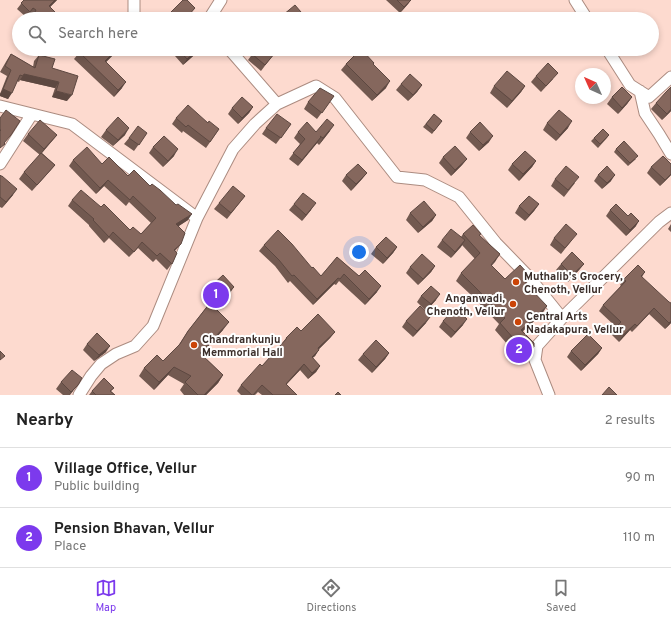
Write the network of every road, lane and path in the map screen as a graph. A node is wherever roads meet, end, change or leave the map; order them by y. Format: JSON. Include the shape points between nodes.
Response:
{"nodes":[{"id":1,"x":134,"y":0,"type":"edge"},
{"id":2,"x":221,"y":0,"type":"edge"},
{"id":3,"x":575,"y":0,"type":"edge"},
{"id":4,"x":134,"y":12,"type":"edge"},
{"id":5,"x":213,"y":12,"type":"edge"},
{"id":6,"x":583,"y":12,"type":"edge"},
{"id":7,"x":235,"y":56,"type":"edge"},
{"id":8,"x":611,"y":56,"type":"edge"},
{"id":9,"x":671,"y":77,"type":"edge"},
{"id":10,"x":640,"y":91,"type":"junction"},
{"id":11,"x":277,"y":104,"type":"junction"},
{"id":12,"x":0,"y":106,"type":"edge"},
{"id":13,"x":32,"y":114,"type":"junction"},
{"id":14,"x":671,"y":154,"type":"edge"},
{"id":15,"x":0,"y":164,"type":"edge"},
{"id":16,"x":671,"y":213,"type":"edge"},
{"id":17,"x":197,"y":218,"type":"junction"},
{"id":18,"x":562,"y":318,"type":"junction"},
{"id":19,"x":79,"y":395,"type":"edge"},
{"id":20,"x":549,"y":395,"type":"edge"}],
"edges":[{"from":1,"to":4,"type":"street"},
{"from":2,"to":5,"type":"street"},
{"from":3,"to":6,"type":"street"},
{"from":7,"to":11,"type":"street"},
{"from":8,"to":10,"type":"street","via":[[630,85]]},
{"from":9,"to":10,"type":"street","via":[[649,97]]},
{"from":10,"to":14,"type":"street","via":[[645,113]]},
{"from":11,"to":17,"type":"street","via":[[233,149]]},
{"from":11,"to":18,"type":"street","via":[[316,86],[335,98],[397,176],[425,180],[459,197]]},
{"from":12,"to":13,"type":"street"},
{"from":13,"to":15,"type":"street"},
{"from":13,"to":17,"type":"street","via":[[72,124]]},
{"from":16,"to":18,"type":"street"},
{"from":17,"to":19,"type":"street","via":[[154,326],[135,346],[101,364]]},
{"from":18,"to":20,"type":"street","via":[[537,346],[536,360]]}]}
